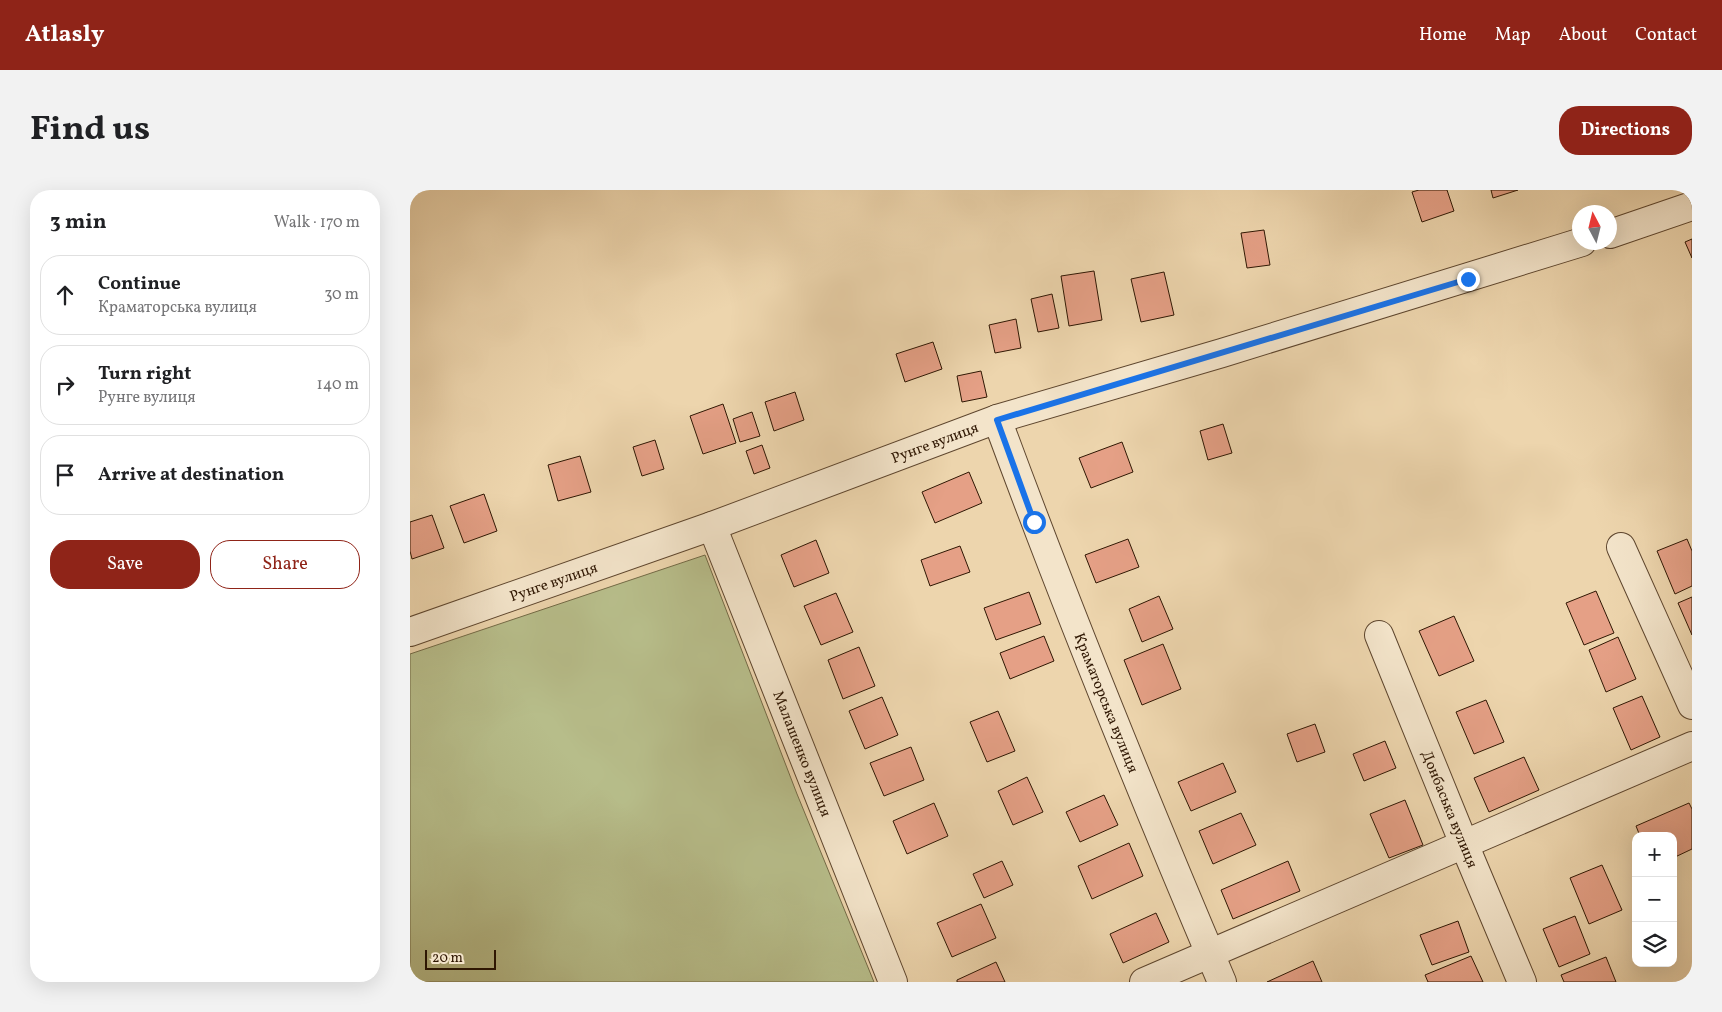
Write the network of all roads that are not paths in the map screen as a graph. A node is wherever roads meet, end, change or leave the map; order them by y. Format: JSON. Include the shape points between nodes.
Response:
{"nodes":[{"id":1,"x":1692,"y":206,"type":"edge"},
{"id":2,"x":1617,"y":232,"type":"edge"},
{"id":3,"x":1572,"y":245,"type":"edge"},
{"id":4,"x":997,"y":420,"type":"junction"},
{"id":5,"x":712,"y":526,"type":"junction"},
{"id":6,"x":1621,"y":547,"type":"dead end"},
{"id":7,"x":410,"y":632,"type":"edge"},
{"id":8,"x":1380,"y":635,"type":"dead end"},
{"id":9,"x":1692,"y":705,"type":"edge"},
{"id":10,"x":1692,"y":746,"type":"edge"},
{"id":11,"x":1464,"y":844,"type":"junction"},
{"id":12,"x":1210,"y":954,"type":"junction"},
{"id":13,"x":894,"y":982,"type":"edge"},
{"id":14,"x":1144,"y":982,"type":"edge"},
{"id":15,"x":1222,"y":982,"type":"edge"},
{"id":16,"x":1522,"y":982,"type":"edge"}],
"edges":[{"from":1,"to":2,"type":"street"},
{"from":3,"to":4,"type":"street","name":"Рунге вулиця"},
{"from":4,"to":5,"type":"street","name":"Рунге вулиця"},
{"from":4,"to":12,"type":"street","name":"Краматорська вулиця","via":[[1034,522]]},
{"from":5,"to":7,"type":"street","name":"Рунге вулиця"},
{"from":5,"to":13,"type":"street","name":"Малашенко вулиця"},
{"from":6,"to":9,"type":"street"},
{"from":8,"to":11,"type":"street","name":"Донбаська вулиця"},
{"from":10,"to":11,"type":"street"},
{"from":11,"to":12,"type":"street"},
{"from":11,"to":16,"type":"street","name":"Донбаська вулиця"},
{"from":12,"to":14,"type":"street"},
{"from":12,"to":15,"type":"street","name":"Краматорська вулиця"}]}
